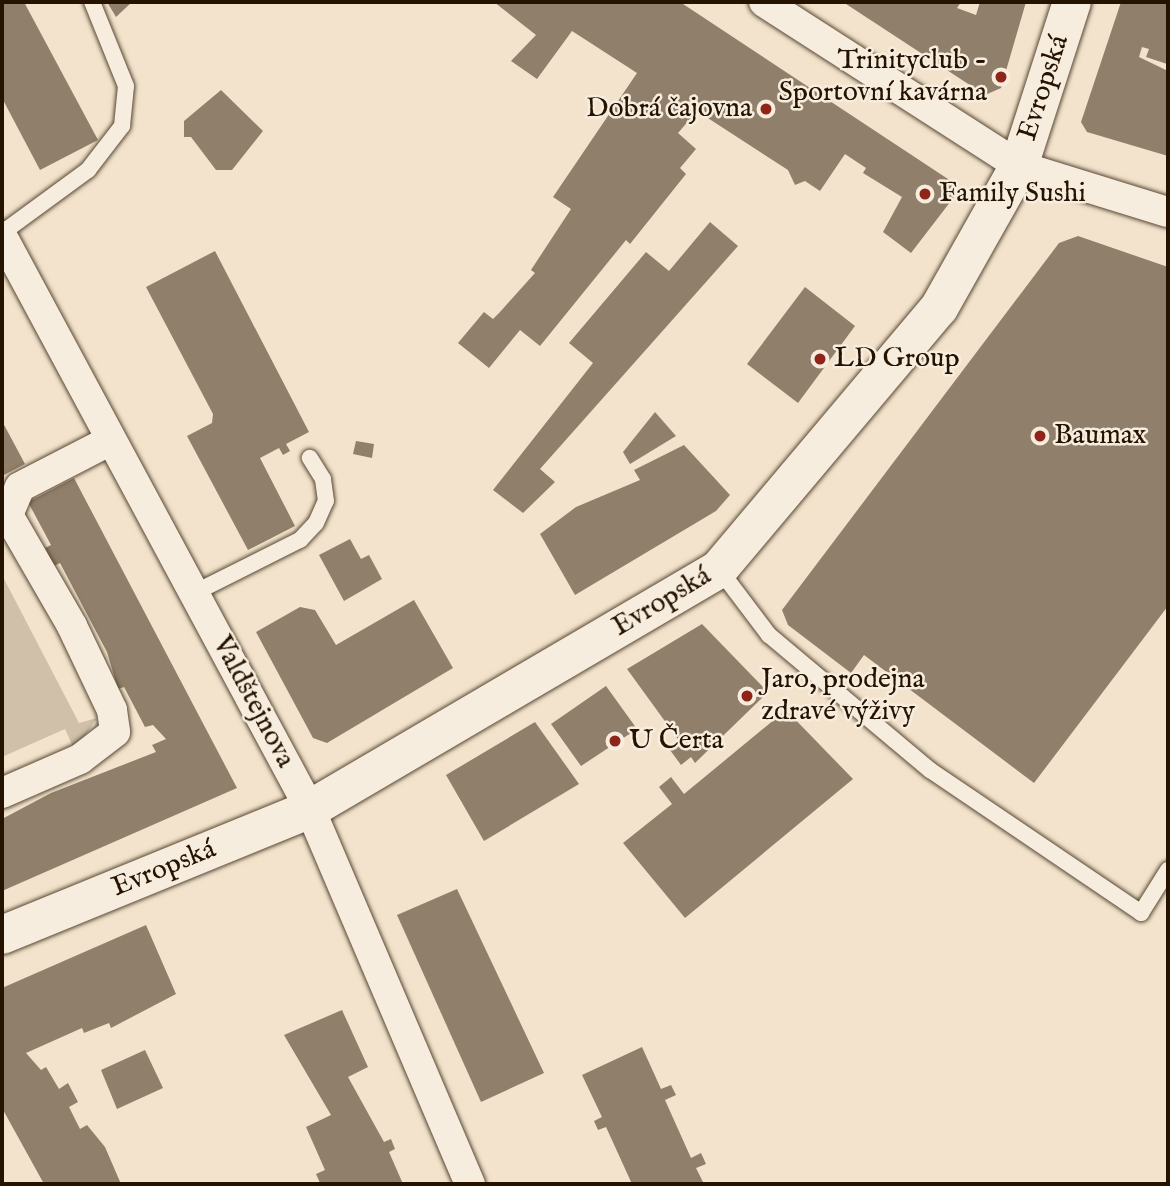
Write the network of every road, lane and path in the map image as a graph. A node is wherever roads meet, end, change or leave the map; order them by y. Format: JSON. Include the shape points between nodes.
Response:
{"nodes":[{"id":1,"x":92,"y":2,"type":"edge"},
{"id":2,"x":764,"y":2,"type":"edge"},
{"id":3,"x":1072,"y":2,"type":"edge"},
{"id":4,"x":1019,"y":166,"type":"junction"},
{"id":5,"x":1168,"y":212,"type":"edge"},
{"id":6,"x":4,"y":247,"type":"edge"},
{"id":7,"x":111,"y":440,"type":"junction"},
{"id":8,"x":310,"y":458,"type":"dead end"},
{"id":9,"x":5,"y":516,"type":"edge"},
{"id":10,"x":719,"y":569,"type":"junction"},
{"id":11,"x":194,"y":593,"type":"junction"},
{"id":12,"x":2,"y":793,"type":"edge"},
{"id":13,"x":310,"y":809,"type":"junction"},
{"id":14,"x":1168,"y":870,"type":"edge"},
{"id":15,"x":2,"y":935,"type":"edge"},
{"id":16,"x":471,"y":1184,"type":"edge"}],
"edges":[{"from":1,"to":6,"type":"lane","via":[[126,86],[122,126],[88,170]]},
{"from":2,"to":4,"type":"street"},
{"from":3,"to":4,"type":"main road","name":"Evropská"},
{"from":4,"to":5,"type":"street"},
{"from":4,"to":10,"type":"main road","name":"Evropská","via":[[939,308]]},
{"from":6,"to":7,"type":"street","name":"Valdštejnova"},
{"from":7,"to":9,"type":"street","via":[[20,487]]},
{"from":7,"to":11,"type":"street","name":"Valdštejnova"},
{"from":8,"to":11,"type":"lane","via":[[323,479],[326,501],[316,523],[300,540]]},
{"from":9,"to":12,"type":"street","via":[[72,626],[112,710],[115,732],[80,759]]},
{"from":10,"to":13,"type":"main road","name":"Evropská"},
{"from":10,"to":14,"type":"lane","via":[[769,635],[930,770],[1141,913]]},
{"from":11,"to":13,"type":"street","name":"Valdštejnova"},
{"from":13,"to":15,"type":"main road","name":"Evropská"},
{"from":13,"to":16,"type":"street","name":"Valdštejnova"}]}
